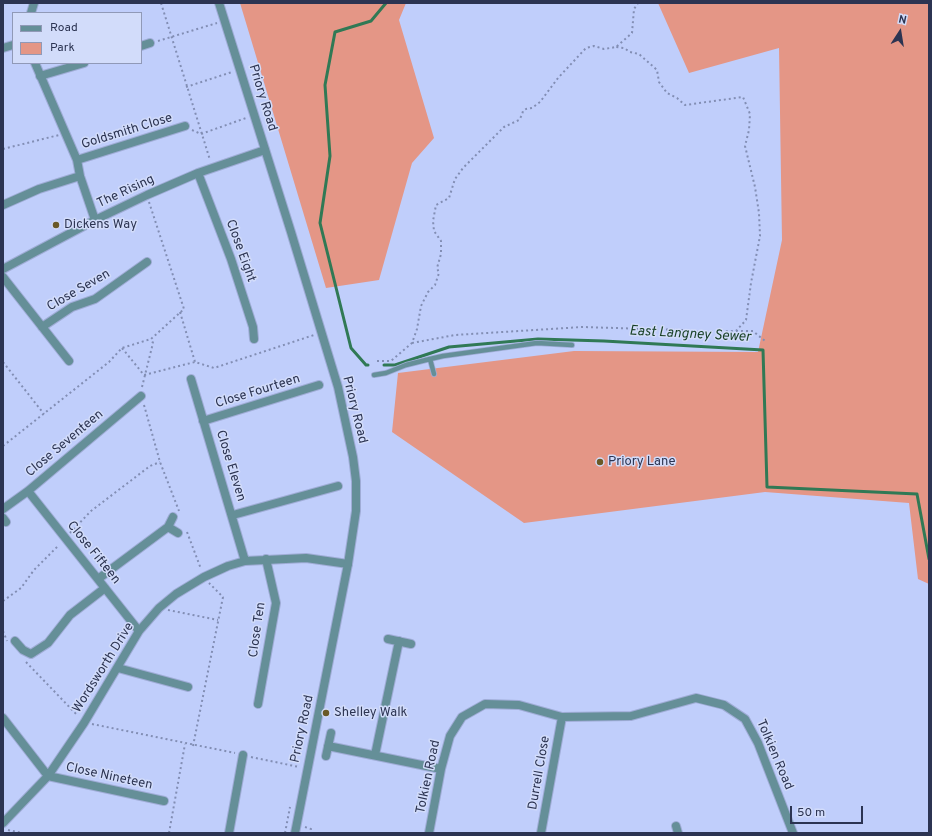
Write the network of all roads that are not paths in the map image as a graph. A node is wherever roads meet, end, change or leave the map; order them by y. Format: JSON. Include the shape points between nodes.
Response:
{"nodes":[{"id":1,"x":220,"y":3,"type":"edge"},
{"id":2,"x":150,"y":43,"type":"road end"},
{"id":3,"x":142,"y":46,"type":"edge"},
{"id":4,"x":35,"y":64,"type":"edge"},
{"id":5,"x":81,"y":64,"type":"edge"},
{"id":6,"x":40,"y":76,"type":"junction"},
{"id":7,"x":185,"y":126,"type":"road end"},
{"id":8,"x":265,"y":150,"type":"junction"},
{"id":9,"x":77,"y":160,"type":"junction"},
{"id":10,"x":198,"y":173,"type":"junction"},
{"id":11,"x":80,"y":176,"type":"junction"},
{"id":12,"x":3,"y":205,"type":"edge"},
{"id":13,"x":95,"y":220,"type":"junction"},
{"id":14,"x":147,"y":262,"type":"dead end"},
{"id":15,"x":3,"y":269,"type":"edge"},
{"id":16,"x":3,"y":277,"type":"edge"},
{"id":17,"x":42,"y":327,"type":"junction"},
{"id":18,"x":254,"y":339,"type":"dead end"},
{"id":19,"x":572,"y":346,"type":"dead end"},
{"id":20,"x":430,"y":359,"type":"junction"},
{"id":21,"x":69,"y":361,"type":"dead end"},
{"id":22,"x":434,"y":374,"type":"dead end"},
{"id":23,"x":374,"y":375,"type":"dead end"},
{"id":24,"x":191,"y":379,"type":"dead end"},
{"id":25,"x":319,"y":385,"type":"dead end"},
{"id":26,"x":141,"y":396,"type":"road end"},
{"id":27,"x":204,"y":421,"type":"junction"},
{"id":28,"x":338,"y":486,"type":"dead end"},
{"id":29,"x":28,"y":491,"type":"junction"},
{"id":30,"x":3,"y":509,"type":"edge"},
{"id":31,"x":176,"y":515,"type":"road end"},
{"id":32,"x":232,"y":515,"type":"junction"},
{"id":33,"x":168,"y":527,"type":"junction"},
{"id":34,"x":178,"y":533,"type":"dead end"},
{"id":35,"x":266,"y":559,"type":"junction"},
{"id":36,"x":245,"y":561,"type":"junction"},
{"id":37,"x":348,"y":564,"type":"junction"},
{"id":38,"x":98,"y":579,"type":"junction"},
{"id":39,"x":105,"y":588,"type":"junction"},
{"id":40,"x":139,"y":631,"type":"junction"},
{"id":41,"x":388,"y":639,"type":"dead end"},
{"id":42,"x":399,"y":641,"type":"junction"},
{"id":43,"x":13,"y":643,"type":"road end"},
{"id":44,"x":411,"y":644,"type":"dead end"},
{"id":45,"x":118,"y":668,"type":"junction"},
{"id":46,"x":188,"y":687,"type":"dead end"},
{"id":47,"x":258,"y":704,"type":"dead end"},
{"id":48,"x":562,"y":716,"type":"junction"},
{"id":49,"x":3,"y":718,"type":"edge"},
{"id":50,"x":331,"y":733,"type":"dead end"},
{"id":51,"x":328,"y":746,"type":"junction"},
{"id":52,"x":243,"y":755,"type":"road end"},
{"id":53,"x":375,"y":755,"type":"junction"},
{"id":54,"x":326,"y":756,"type":"dead end"},
{"id":55,"x":441,"y":769,"type":"junction"},
{"id":56,"x":48,"y":776,"type":"junction"},
{"id":57,"x":164,"y":801,"type":"dead end"},
{"id":58,"x":3,"y":823,"type":"edge"},
{"id":59,"x":229,"y":833,"type":"edge"},
{"id":60,"x":295,"y":833,"type":"edge"},
{"id":61,"x":429,"y":833,"type":"edge"},
{"id":62,"x":541,"y":833,"type":"edge"},
{"id":63,"x":793,"y":833,"type":"edge"}],
"edges":[{"from":1,"to":8,"type":"street","name":"Priory Road"},
{"from":2,"to":3,"type":"street"},
{"from":4,"to":6,"type":"street"},
{"from":5,"to":6,"type":"street"},
{"from":6,"to":9,"type":"street"},
{"from":7,"to":9,"type":"street","name":"Goldsmith Close"},
{"from":8,"to":10,"type":"street","name":"The Rising"},
{"from":8,"to":37,"type":"street","name":"Priory Road","via":[[338,388],[353,457],[356,511]]},
{"from":9,"to":11,"type":"street"},
{"from":10,"to":13,"type":"street","name":"The Rising"},
{"from":10,"to":18,"type":"street","name":"Close Eight","via":[[232,259],[253,327]]},
{"from":11,"to":12,"type":"street","via":[[39,188]]},
{"from":11,"to":13,"type":"street"},
{"from":13,"to":15,"type":"street","name":"The Rising"},
{"from":14,"to":17,"type":"street","name":"Close Seven","via":[[95,299],[72,307]]},
{"from":16,"to":17,"type":"street"},
{"from":17,"to":21,"type":"street"},
{"from":19,"to":20,"type":"lane","via":[[537,343]]},
{"from":20,"to":22,"type":"lane"},
{"from":20,"to":23,"type":"lane"},
{"from":24,"to":27,"type":"street","name":"Close Eleven"},
{"from":25,"to":27,"type":"street","name":"Close Fourteen"},
{"from":26,"to":29,"type":"street","name":"Close Seventeen"},
{"from":27,"to":32,"type":"street","name":"Close Eleven"},
{"from":28,"to":32,"type":"street"},
{"from":29,"to":30,"type":"street","name":"Close Seventeen"},
{"from":29,"to":38,"type":"street","name":"Close Fifteen"},
{"from":31,"to":33,"type":"street"},
{"from":32,"to":36,"type":"street","name":"Close Eleven"},
{"from":33,"to":34,"type":"street"},
{"from":33,"to":38,"type":"street"},
{"from":35,"to":36,"type":"street","name":"Wordsworth Drive"},
{"from":35,"to":37,"type":"street","name":"Wordsworth Drive","via":[[306,558]]},
{"from":35,"to":47,"type":"street","name":"Close Ten","via":[[276,603]]},
{"from":36,"to":40,"type":"street","name":"Wordsworth Drive","via":[[204,577],[176,594],[159,608]]},
{"from":37,"to":60,"type":"street","name":"Priory Road"},
{"from":38,"to":39,"type":"street","name":"Close Fifteen"},
{"from":39,"to":40,"type":"street","name":"Close Fifteen"},
{"from":39,"to":43,"type":"street","via":[[70,614],[48,643],[48,648],[31,654]]},
{"from":40,"to":45,"type":"street","name":"Wordsworth Drive"},
{"from":41,"to":42,"type":"street"},
{"from":42,"to":44,"type":"street"},
{"from":42,"to":53,"type":"street"},
{"from":45,"to":46,"type":"street"},
{"from":45,"to":56,"type":"street","name":"Wordsworth Drive"},
{"from":48,"to":55,"type":"street","name":"Tolkien Road","via":[[519,705],[485,704],[462,716],[450,736]]},
{"from":48,"to":62,"type":"street","name":"Durrell Close"},
{"from":48,"to":63,"type":"street","name":"Tolkien Road","via":[[631,716],[696,698],[724,705],[746,719]]},
{"from":49,"to":56,"type":"street"},
{"from":50,"to":51,"type":"street"},
{"from":51,"to":53,"type":"street"},
{"from":51,"to":54,"type":"street"},
{"from":52,"to":59,"type":"street"},
{"from":53,"to":55,"type":"street"},
{"from":55,"to":61,"type":"street","name":"Tolkien Road"},
{"from":56,"to":57,"type":"street","name":"Close Nineteen"},
{"from":56,"to":58,"type":"street","name":"Wordsworth Drive"}]}
